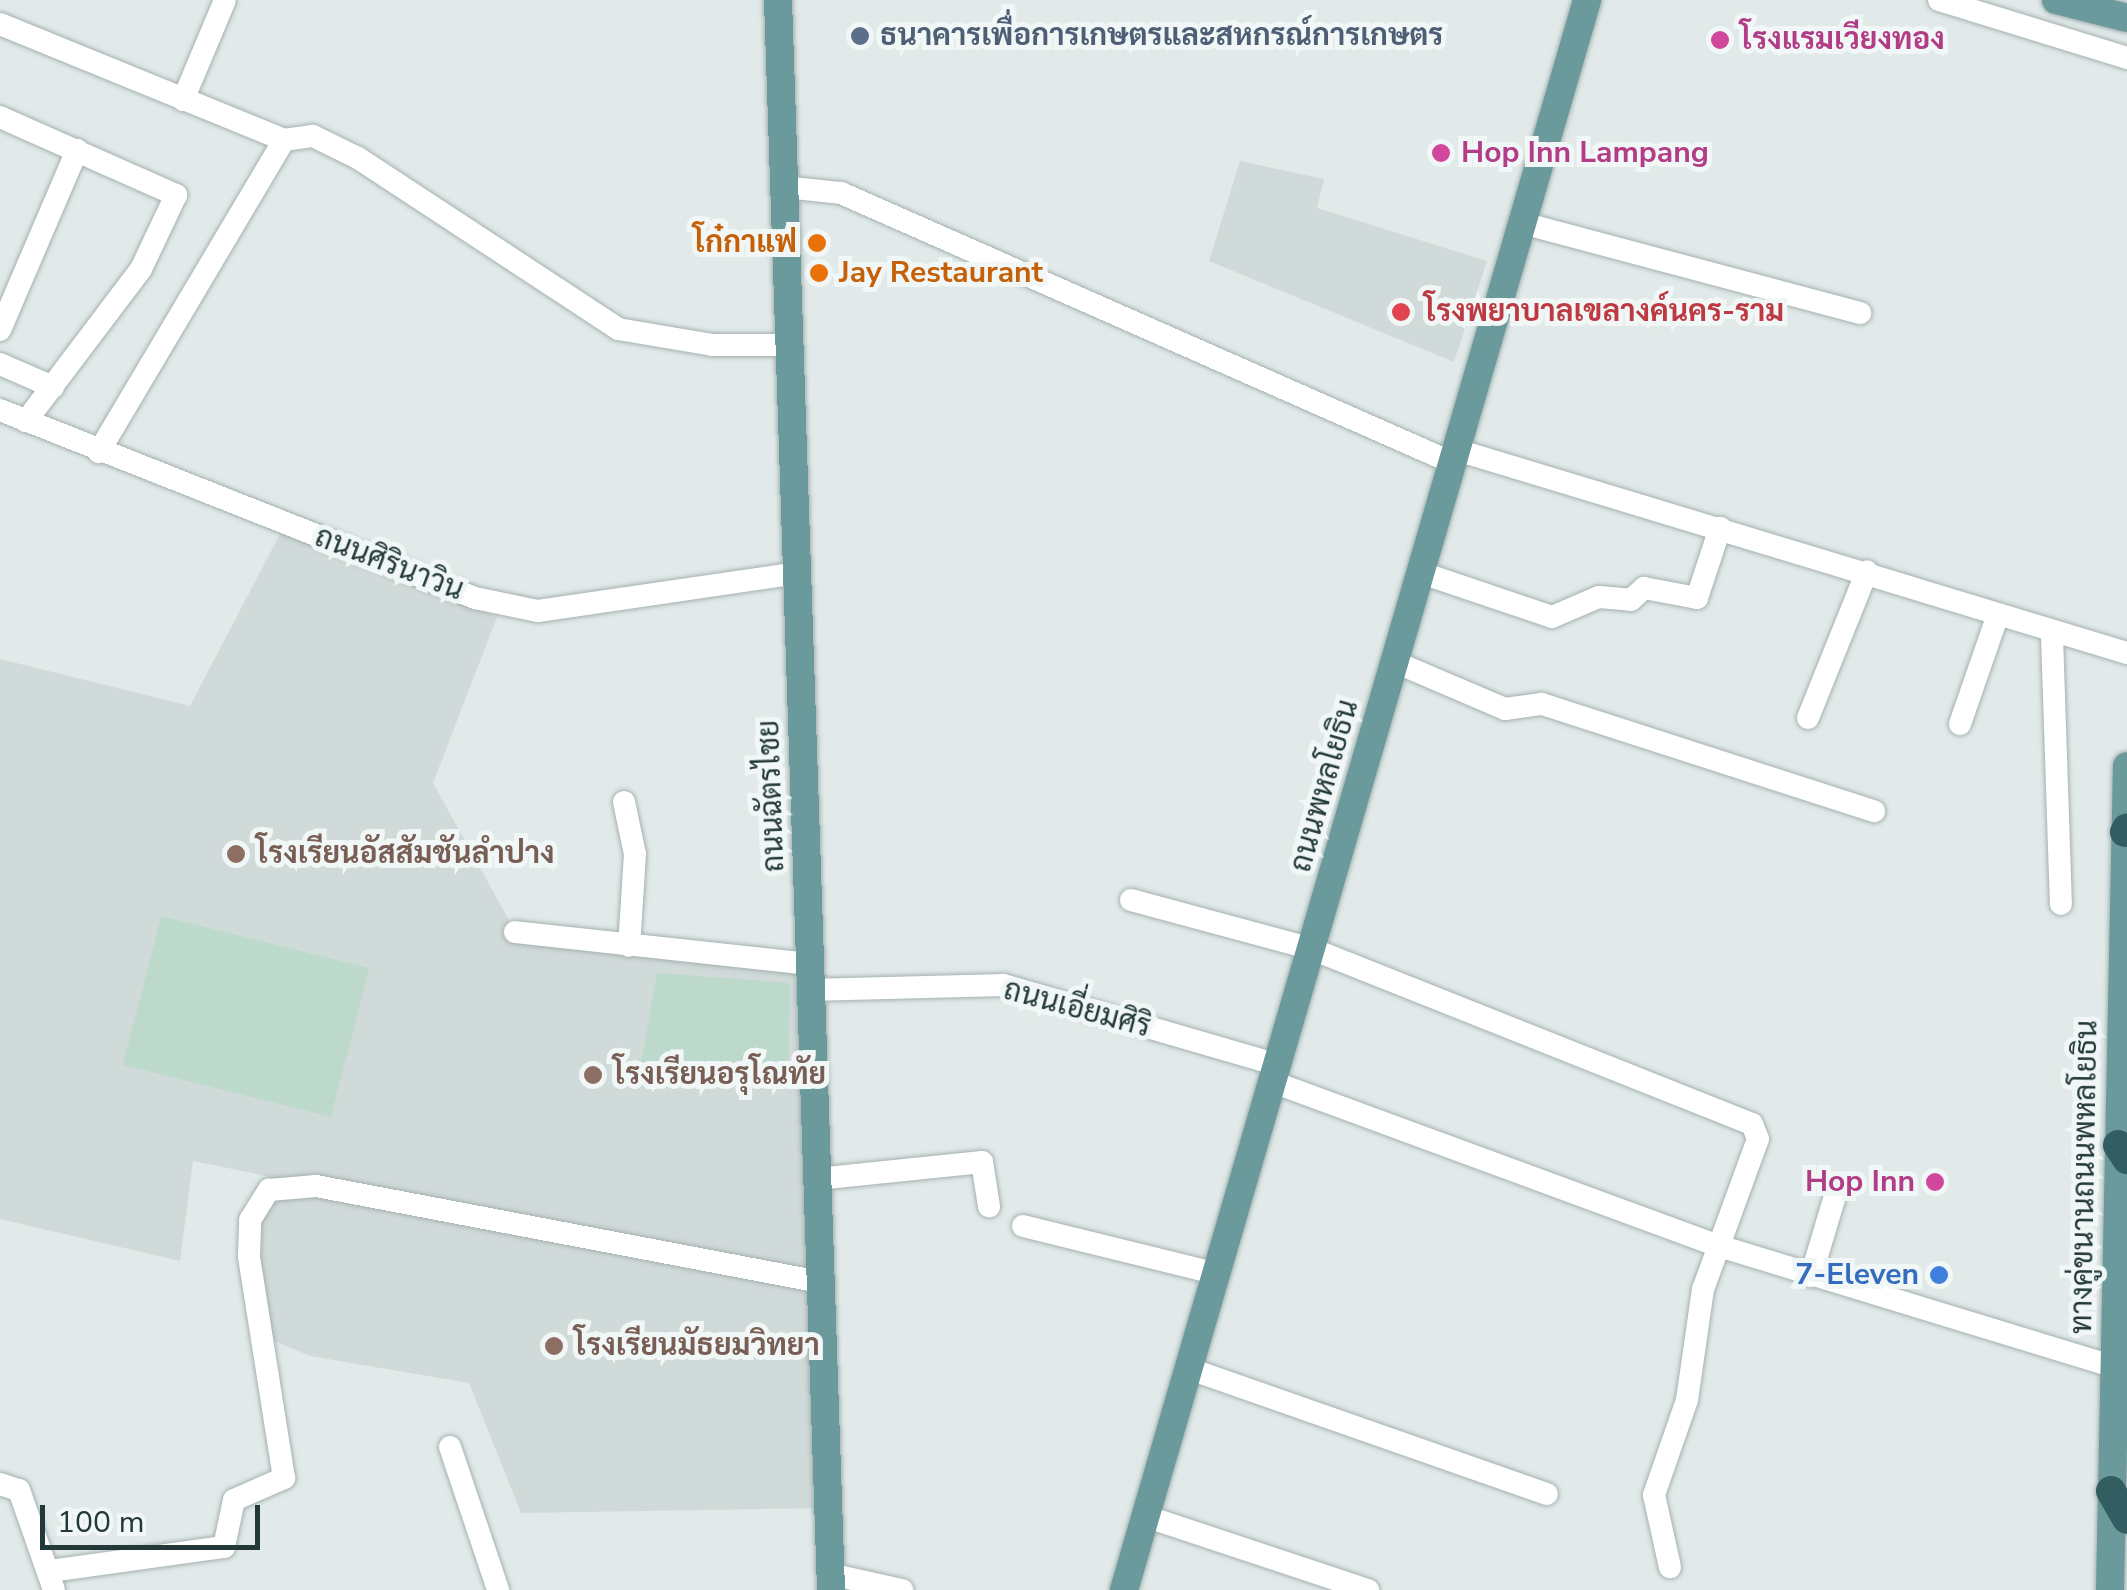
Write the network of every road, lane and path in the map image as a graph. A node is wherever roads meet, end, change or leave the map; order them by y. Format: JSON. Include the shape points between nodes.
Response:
{"nodes":[{"id":1,"x":225,"y":0,"type":"edge"},
{"id":2,"x":778,"y":0,"type":"edge"},
{"id":3,"x":1587,"y":0,"type":"edge"},
{"id":4,"x":1940,"y":0,"type":"edge"},
{"id":5,"x":2058,"y":1,"type":"edge"},
{"id":6,"x":2127,"y":18,"type":"edge"},
{"id":7,"x":0,"y":24,"type":"edge"},
{"id":8,"x":2127,"y":28,"type":"edge"},
{"id":9,"x":2127,"y":58,"type":"edge"},
{"id":10,"x":183,"y":100,"type":"junction"},
{"id":11,"x":0,"y":117,"type":"edge"},
{"id":12,"x":284,"y":140,"type":"junction"},
{"id":13,"x":76,"y":150,"type":"junction"},
{"id":14,"x":784,"y":187,"type":"junction"},
{"id":15,"x":1522,"y":223,"type":"junction"},
{"id":16,"x":1860,"y":313,"type":"dead end"},
{"id":17,"x":0,"y":330,"type":"edge"},
{"id":18,"x":790,"y":345,"type":"junction"},
{"id":19,"x":0,"y":364,"type":"edge"},
{"id":20,"x":53,"y":387,"type":"junction"},
{"id":21,"x":0,"y":410,"type":"edge"},
{"id":22,"x":26,"y":422,"type":"junction"},
{"id":23,"x":98,"y":452,"type":"junction"},
{"id":24,"x":1455,"y":456,"type":"junction"},
{"id":25,"x":1720,"y":528,"type":"junction"},
{"id":26,"x":1867,"y":571,"type":"junction"},
{"id":27,"x":797,"y":573,"type":"junction"},
{"id":28,"x":1422,"y":573,"type":"junction"},
{"id":29,"x":1997,"y":617,"type":"junction"},
{"id":30,"x":2052,"y":636,"type":"junction"},
{"id":31,"x":2127,"y":653,"type":"edge"},
{"id":32,"x":1394,"y":662,"type":"junction"},
{"id":33,"x":1808,"y":718,"type":"dead end"},
{"id":34,"x":1960,"y":724,"type":"dead end"},
{"id":35,"x":2127,"y":766,"type":"edge"},
{"id":36,"x":624,"y":802,"type":"dead end"},
{"id":37,"x":1874,"y":810,"type":"dead end"},
{"id":38,"x":2126,"y":830,"type":"edge"},
{"id":39,"x":1132,"y":900,"type":"dead end"},
{"id":40,"x":2062,"y":904,"type":"dead end"},
{"id":41,"x":515,"y":932,"type":"dead end"},
{"id":42,"x":629,"y":946,"type":"junction"},
{"id":43,"x":1312,"y":949,"type":"junction"},
{"id":44,"x":811,"y":977,"type":"junction"},
{"id":45,"x":1276,"y":1073,"type":"junction"},
{"id":46,"x":2122,"y":1152,"type":"edge"},
{"id":47,"x":817,"y":1179,"type":"junction"},
{"id":48,"x":1835,"y":1196,"type":"dead end"},
{"id":49,"x":989,"y":1206,"type":"dead end"},
{"id":50,"x":1023,"y":1226,"type":"dead end"},
{"id":51,"x":1719,"y":1246,"type":"junction"},
{"id":52,"x":1218,"y":1274,"type":"junction"},
{"id":53,"x":1811,"y":1276,"type":"junction"},
{"id":54,"x":820,"y":1282,"type":"junction"},
{"id":55,"x":1190,"y":1369,"type":"junction"},
{"id":56,"x":2120,"y":1369,"type":"edge"},
{"id":57,"x":450,"y":1448,"type":"dead end"},
{"id":58,"x":0,"y":1484,"type":"edge"},
{"id":59,"x":1547,"y":1494,"type":"dead end"},
{"id":60,"x":2116,"y":1506,"type":"edge"},
{"id":61,"x":1148,"y":1517,"type":"junction"},
{"id":62,"x":1670,"y":1568,"type":"dead end"},
{"id":63,"x":52,"y":1580,"type":"edge"},
{"id":64,"x":831,"y":1582,"type":"edge"},
{"id":65,"x":498,"y":1590,"type":"edge"},
{"id":66,"x":902,"y":1590,"type":"edge"},
{"id":67,"x":1124,"y":1590,"type":"edge"},
{"id":68,"x":1368,"y":1590,"type":"edge"},
{"id":69,"x":2110,"y":1590,"type":"edge"}],
"edges":[{"from":1,"to":10,"type":"street"},
{"from":2,"to":14,"type":"main road","name":"ถนนฉัตรไชย"},
{"from":3,"to":15,"type":"main road","name":"ถนนพหลโยธิน"},
{"from":4,"to":9,"type":"street"},
{"from":5,"to":6,"type":"main road"},
{"from":5,"to":8,"type":"street"},
{"from":7,"to":10,"type":"street"},
{"from":10,"to":12,"type":"street"},
{"from":11,"to":13,"type":"street"},
{"from":12,"to":18,"type":"street","via":[[299,133],[358,158],[618,329],[713,345]]},
{"from":12,"to":23,"type":"street"},
{"from":13,"to":17,"type":"street"},
{"from":13,"to":20,"type":"street","via":[[176,195],[141,269]]},
{"from":14,"to":18,"type":"main road","name":"ถนนฉัตรไชย"},
{"from":14,"to":24,"type":"street","via":[[841,194]]},
{"from":15,"to":16,"type":"street"},
{"from":15,"to":24,"type":"main road","name":"ถนนพหลโยธิน"},
{"from":18,"to":27,"type":"main road","name":"ถนนฉัตรไชย"},
{"from":19,"to":20,"type":"street"},
{"from":20,"to":22,"type":"street"},
{"from":21,"to":22,"type":"street","name":"ถนนศิรินาวิน"},
{"from":22,"to":23,"type":"street","name":"ถนนศิรินาวิน"},
{"from":23,"to":27,"type":"street","name":"ถนนศิรินาวิน","via":[[474,598],[538,611]]},
{"from":24,"to":25,"type":"street"},
{"from":24,"to":28,"type":"main road","name":"ถนนพหลโยธิน"},
{"from":25,"to":26,"type":"street"},
{"from":25,"to":28,"type":"street","via":[[1697,598],[1644,588],[1632,600],[1598,597],[1552,617]]},
{"from":26,"to":29,"type":"street"},
{"from":26,"to":33,"type":"street"},
{"from":27,"to":44,"type":"main road","name":"ถนนฉัตรไชย"},
{"from":28,"to":32,"type":"main road","name":"ถนนพหลโยธิน"},
{"from":29,"to":30,"type":"street"},
{"from":29,"to":34,"type":"street"},
{"from":30,"to":31,"type":"street"},
{"from":30,"to":40,"type":"street"},
{"from":32,"to":37,"type":"street","via":[[1505,709],[1542,704]]},
{"from":32,"to":43,"type":"main road","name":"ถนนพหลโยธิน"},
{"from":35,"to":38,"type":"main road","name":"ทางคู่ขนานถนนพหลโยธิน"},
{"from":36,"to":42,"type":"street","via":[[635,854]]},
{"from":38,"to":46,"type":"main road","name":"ทางคู่ขนานถนนพหลโยธิน"},
{"from":39,"to":43,"type":"street"},
{"from":41,"to":42,"type":"street","name":"ถนนเอี่ยมศิริ"},
{"from":42,"to":44,"type":"street","name":"ถนนเอี่ยมศิริ"},
{"from":43,"to":45,"type":"main road","name":"ถนนพหลโยธิน"},
{"from":43,"to":51,"type":"street","via":[[1752,1124],[1758,1139]]},
{"from":44,"to":45,"type":"street","name":"ถนนเอี่ยมศิริ","via":[[1003,986]]},
{"from":44,"to":47,"type":"main road","name":"ถนนฉัตรไชย"},
{"from":45,"to":51,"type":"street","name":"ถนนเอี่ยมศิริ"},
{"from":45,"to":52,"type":"main road","name":"ถนนพหลโยธิน"},
{"from":46,"to":56,"type":"main road","name":"ทางคู่ขนานถนนพหลโยธิน"},
{"from":47,"to":49,"type":"street","via":[[982,1162]]},
{"from":47,"to":54,"type":"main road","name":"ถนนฉัตรไชย"},
{"from":48,"to":53,"type":"street"},
{"from":50,"to":52,"type":"street"},
{"from":51,"to":53,"type":"street","name":"ถนนเอี่ยมศิริ"},
{"from":51,"to":62,"type":"street","via":[[1680,1430],[1654,1494]]},
{"from":52,"to":55,"type":"main road","name":"ถนนพหลโยธิน"},
{"from":53,"to":56,"type":"street","name":"ถนนเอี่ยมศิริ"},
{"from":54,"to":63,"type":"street","via":[[316,1186],[269,1190],[250,1220],[249,1256],[284,1478],[234,1500],[224,1546]]},
{"from":54,"to":64,"type":"main road","name":"ถนนฉัตรไชย"},
{"from":55,"to":59,"type":"street"},
{"from":55,"to":61,"type":"main road","name":"ถนนพหลโยธิน"},
{"from":56,"to":60,"type":"main road","name":"ทางคู่ขนานถนนพหลโยธิน"},
{"from":57,"to":65,"type":"street"},
{"from":58,"to":63,"type":"street","via":[[20,1490]]},
{"from":60,"to":69,"type":"main road","name":"ทางคู่ขนานถนนพหลโยธิน"},
{"from":61,"to":67,"type":"main road","name":"ถนนพหลโยธิน"},
{"from":61,"to":68,"type":"street"},
{"from":64,"to":66,"type":"street"}]}
